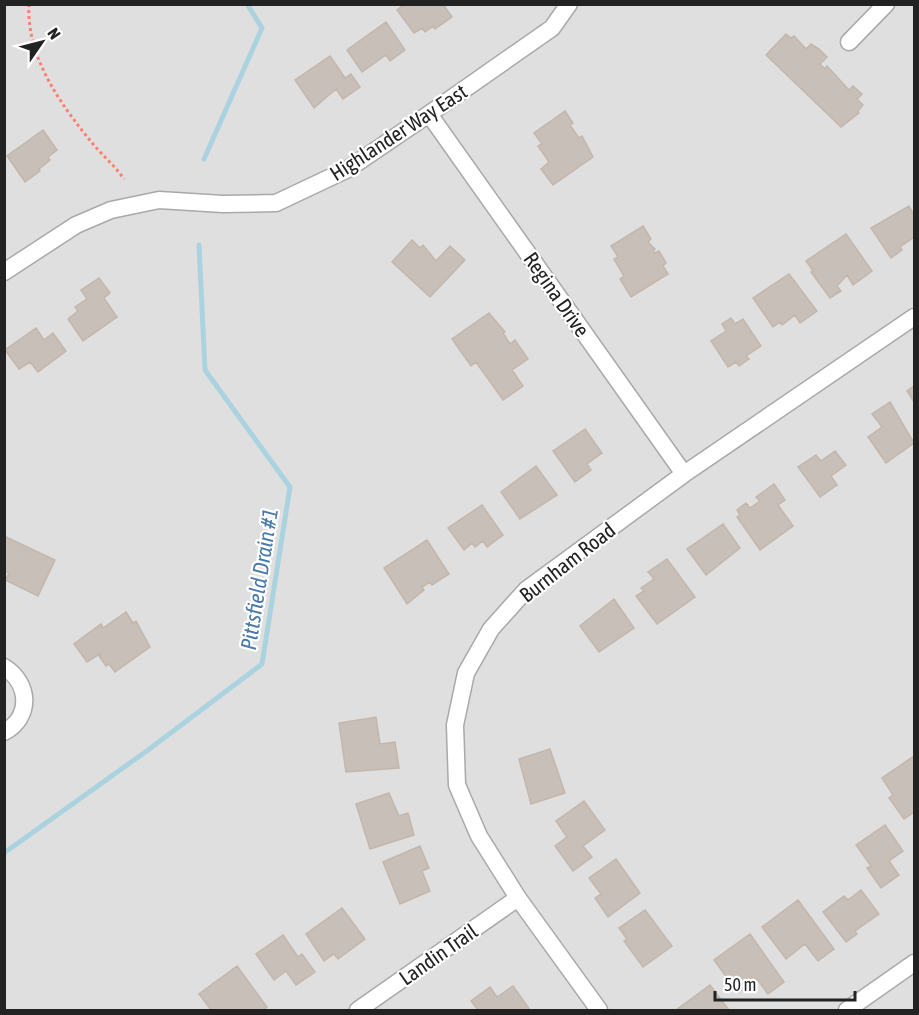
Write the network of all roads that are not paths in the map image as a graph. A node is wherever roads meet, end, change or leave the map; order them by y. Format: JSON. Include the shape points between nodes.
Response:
{"nodes":[{"id":1,"x":569,"y":4,"type":"edge"},
{"id":2,"x":886,"y":4,"type":"edge"},
{"id":3,"x":849,"y":42,"type":"dead end"},
{"id":4,"x":429,"y":114,"type":"junction"},
{"id":5,"x":4,"y":272,"type":"edge"},
{"id":6,"x":915,"y":317,"type":"edge"},
{"id":7,"x":684,"y":474,"type":"junction"},
{"id":8,"x":4,"y":667,"type":"edge"},
{"id":9,"x":4,"y":732,"type":"edge"},
{"id":10,"x":518,"y":898,"type":"junction"},
{"id":11,"x":915,"y":963,"type":"edge"},
{"id":12,"x":358,"y":1011,"type":"edge"},
{"id":13,"x":599,"y":1011,"type":"edge"},
{"id":14,"x":847,"y":1011,"type":"edge"}],
"edges":[{"from":1,"to":4,"type":"street","name":"Highlander Way East","via":[[552,28]]},
{"from":2,"to":3,"type":"street"},
{"from":4,"to":5,"type":"street","name":"Highlander Way East","via":[[348,169],[276,203],[159,200],[111,210],[76,225]]},
{"from":4,"to":7,"type":"street","name":"Regina Drive"},
{"from":6,"to":7,"type":"street","name":"Burnham Road"},
{"from":7,"to":10,"type":"street","name":"Burnham Road","via":[[526,590],[491,629],[466,673],[455,724],[457,785],[479,836]]},
{"from":8,"to":9,"type":"street","via":[[17,677],[25,698],[20,720]]},
{"from":10,"to":12,"type":"street","name":"Landin Trail"},
{"from":10,"to":13,"type":"street","name":"Burnham Road"},
{"from":11,"to":14,"type":"street"}]}
